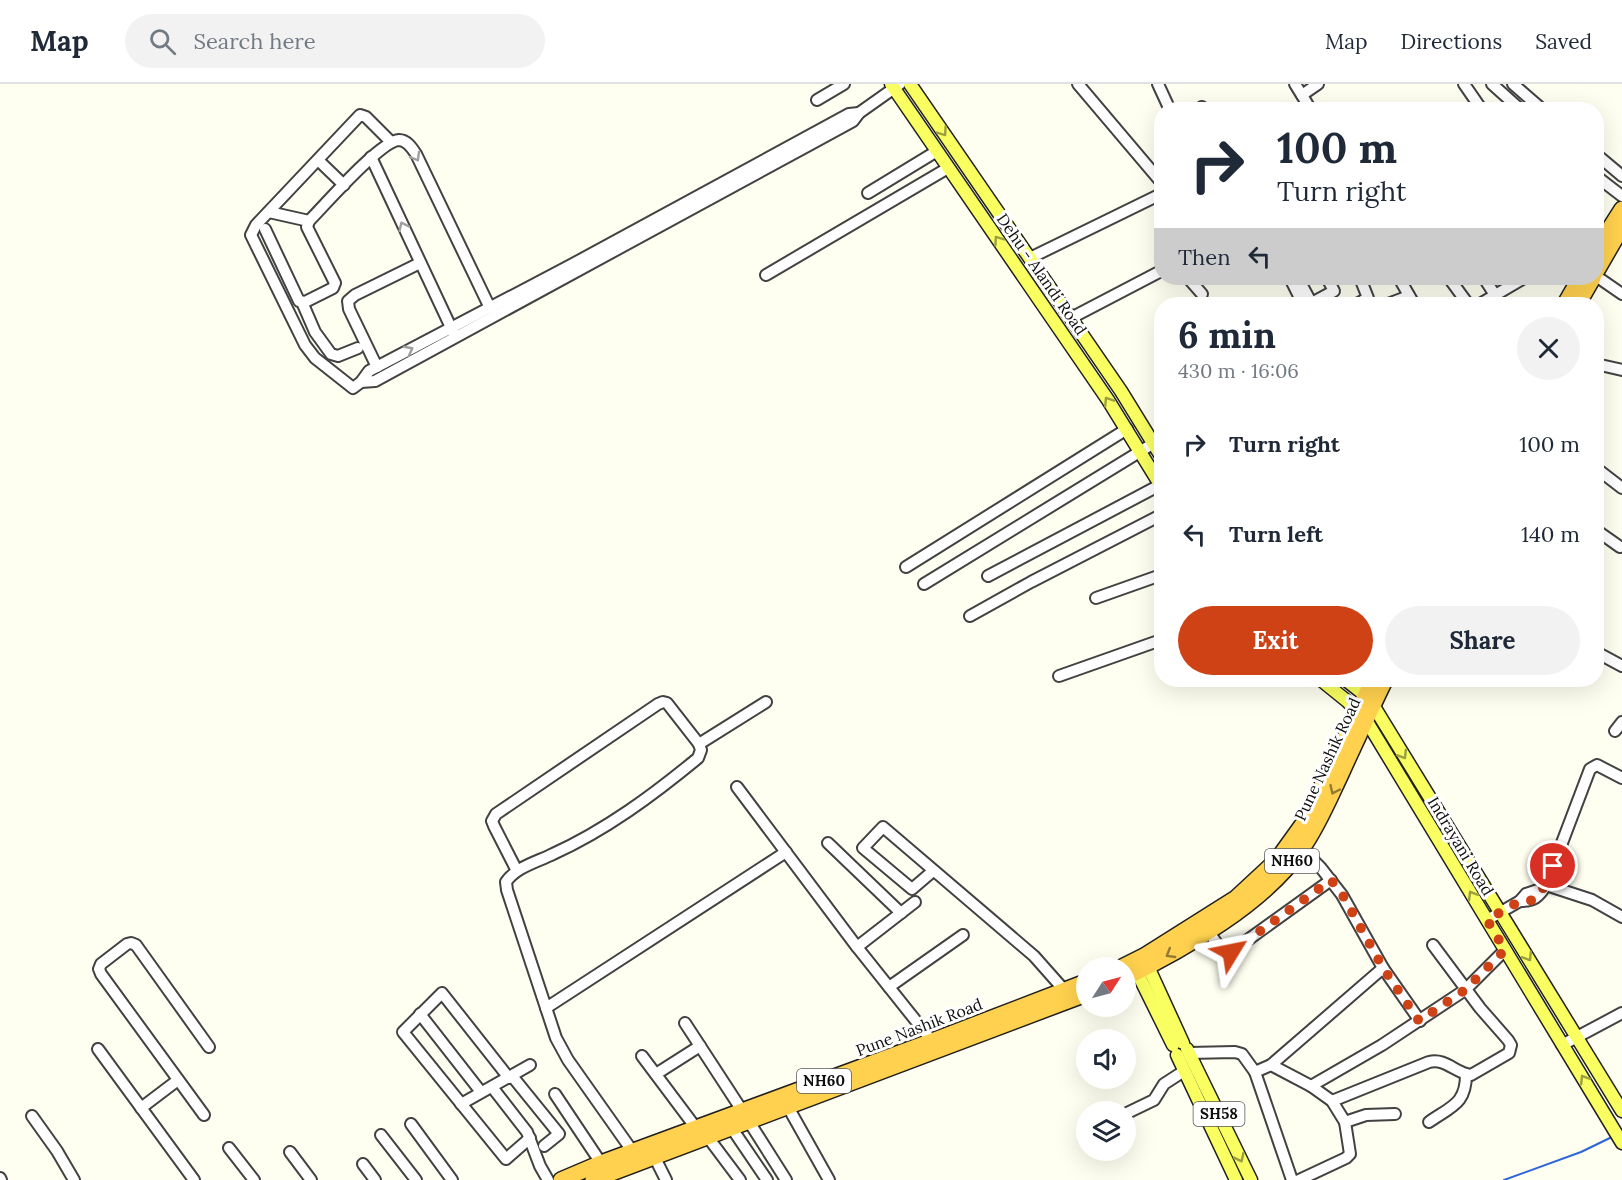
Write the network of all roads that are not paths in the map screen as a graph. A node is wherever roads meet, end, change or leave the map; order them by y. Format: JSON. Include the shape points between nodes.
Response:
{"nodes":[{"id":1,"x":844,"y":84,"type":"edge"},
{"id":2,"x":910,"y":84,"type":"edge"},
{"id":3,"x":1078,"y":84,"type":"edge"},
{"id":4,"x":1158,"y":84,"type":"edge"},
{"id":5,"x":1294,"y":84,"type":"edge"},
{"id":6,"x":1318,"y":84,"type":"edge"},
{"id":7,"x":1464,"y":84,"type":"edge"},
{"id":8,"x":1492,"y":84,"type":"edge"},
{"id":9,"x":1513,"y":84,"type":"edge"},
{"id":10,"x":895,"y":85,"type":"edge"},
{"id":11,"x":1302,"y":95,"type":"junction"},
{"id":12,"x":817,"y":100,"type":"dead end"},
{"id":13,"x":1166,"y":102,"type":"edge"},
{"id":14,"x":1306,"y":102,"type":"edge"},
{"id":15,"x":1476,"y":102,"type":"edge"},
{"id":16,"x":1512,"y":102,"type":"edge"},
{"id":17,"x":1534,"y":102,"type":"edge"},
{"id":18,"x":391,"y":142,"type":"junction"},
{"id":19,"x":807,"y":142,"type":"junction"},
{"id":20,"x":937,"y":152,"type":"junction"},
{"id":21,"x":371,"y":157,"type":"junction"},
{"id":22,"x":318,"y":160,"type":"junction"},
{"id":23,"x":1604,"y":161,"type":"edge"},
{"id":24,"x":948,"y":168,"type":"junction"},
{"id":25,"x":1154,"y":174,"type":"edge"},
{"id":26,"x":1622,"y":176,"type":"edge"},
{"id":27,"x":1604,"y":182,"type":"edge"},
{"id":28,"x":344,"y":185,"type":"junction"},
{"id":29,"x":868,"y":193,"type":"dead end"},
{"id":30,"x":1622,"y":196,"type":"edge"},
{"id":31,"x":1154,"y":197,"type":"edge"},
{"id":32,"x":1622,"y":209,"type":"edge"},
{"id":33,"x":269,"y":212,"type":"junction"},
{"id":34,"x":309,"y":221,"type":"junction"},
{"id":35,"x":1622,"y":227,"type":"edge"},
{"id":36,"x":265,"y":229,"type":"dead end"},
{"id":37,"x":1604,"y":237,"type":"edge"},
{"id":38,"x":1030,"y":258,"type":"junction"},
{"id":39,"x":1604,"y":259,"type":"edge"},
{"id":40,"x":420,"y":263,"type":"junction"},
{"id":41,"x":766,"y":275,"type":"dead end"},
{"id":42,"x":1154,"y":275,"type":"edge"},
{"id":43,"x":1604,"y":281,"type":"edge"},
{"id":44,"x":1194,"y":285,"type":"edge"},
{"id":45,"x":1331,"y":285,"type":"edge"},
{"id":46,"x":1489,"y":285,"type":"edge"},
{"id":47,"x":1512,"y":285,"type":"edge"},
{"id":48,"x":1202,"y":294,"type":"dead end"},
{"id":49,"x":1622,"y":294,"type":"edge"},
{"id":50,"x":1496,"y":295,"type":"junction"},
{"id":51,"x":1322,"y":297,"type":"edge"},
{"id":52,"x":1492,"y":297,"type":"edge"},
{"id":53,"x":302,"y":302,"type":"junction"},
{"id":54,"x":488,"y":303,"type":"junction"},
{"id":55,"x":1071,"y":318,"type":"junction"},
{"id":56,"x":453,"y":332,"type":"junction"},
{"id":57,"x":358,"y":348,"type":"dead end"},
{"id":58,"x":1604,"y":366,"type":"edge"},
{"id":59,"x":377,"y":367,"type":"junction"},
{"id":60,"x":1622,"y":370,"type":"edge"},
{"id":61,"x":361,"y":382,"type":"junction"},
{"id":62,"x":1127,"y":429,"type":"junction"},
{"id":63,"x":1154,"y":443,"type":"joint"},
{"id":64,"x":1141,"y":451,"type":"junction"},
{"id":65,"x":1154,"y":474,"type":"edge"},
{"id":66,"x":1604,"y":474,"type":"edge"},
{"id":67,"x":1622,"y":488,"type":"edge"},
{"id":68,"x":1154,"y":490,"type":"edge"},
{"id":69,"x":1154,"y":519,"type":"edge"},
{"id":70,"x":1604,"y":535,"type":"edge"},
{"id":71,"x":1621,"y":546,"type":"edge"},
{"id":72,"x":906,"y":567,"type":"dead end"},
{"id":73,"x":988,"y":576,"type":"dead end"},
{"id":74,"x":1154,"y":577,"type":"edge"},
{"id":75,"x":924,"y":584,"type":"dead end"},
{"id":76,"x":1096,"y":597,"type":"dead end"},
{"id":77,"x":970,"y":616,"type":"dead end"},
{"id":78,"x":1154,"y":642,"type":"edge"},
{"id":79,"x":1604,"y":656,"type":"edge"},
{"id":80,"x":1622,"y":666,"type":"edge"},
{"id":81,"x":1059,"y":676,"type":"dead end"},
{"id":82,"x":1329,"y":687,"type":"edge"},
{"id":83,"x":1354,"y":687,"type":"edge"},
{"id":84,"x":1371,"y":687,"type":"edge"},
{"id":85,"x":1379,"y":687,"type":"edge"},
{"id":86,"x":1369,"y":700,"type":"junction"},
{"id":87,"x":766,"y":702,"type":"dead end"},
{"id":88,"x":1361,"y":716,"type":"junction"},
{"id":89,"x":699,"y":744,"type":"junction"},
{"id":90,"x":1622,"y":778,"type":"edge"},
{"id":91,"x":737,"y":787,"type":"dead end"},
{"id":92,"x":828,"y":843,"type":"dead end"},
{"id":93,"x":1302,"y":849,"type":"junction"},
{"id":94,"x":786,"y":852,"type":"junction"},
{"id":95,"x":517,"y":871,"type":"junction"},
{"id":96,"x":933,"y":871,"type":"junction"},
{"id":97,"x":1331,"y":880,"type":"junction"},
{"id":98,"x":1544,"y":888,"type":"junction"},
{"id":99,"x":915,"y":902,"type":"dead end"},
{"id":100,"x":1500,"y":912,"type":"junction"},
{"id":101,"x":901,"y":913,"type":"junction"},
{"id":102,"x":1622,"y":916,"type":"edge"},
{"id":103,"x":1487,"y":920,"type":"junction"},
{"id":104,"x":1208,"y":931,"type":"junction"},
{"id":105,"x":963,"y":935,"type":"dead end"},
{"id":106,"x":1433,"y":945,"type":"dead end"},
{"id":107,"x":857,"y":947,"type":"junction"},
{"id":108,"x":1505,"y":950,"type":"junction"},
{"id":109,"x":1136,"y":966,"type":"edge"},
{"id":110,"x":1136,"y":967,"type":"edge"},
{"id":111,"x":1383,"y":968,"type":"junction"},
{"id":112,"x":1136,"y":969,"type":"edge"},
{"id":113,"x":1076,"y":986,"type":"edge"},
{"id":114,"x":889,"y":987,"type":"junction"},
{"id":115,"x":1465,"y":990,"type":"junction"},
{"id":116,"x":1065,"y":991,"type":"junction"},
{"id":117,"x":1076,"y":998,"type":"edge"},
{"id":118,"x":546,"y":1008,"type":"junction"},
{"id":119,"x":1622,"y":1013,"type":"edge"},
{"id":120,"x":420,"y":1014,"type":"junction"},
{"id":121,"x":1419,"y":1021,"type":"junction"},
{"id":122,"x":685,"y":1023,"type":"dead end"},
{"id":123,"x":1576,"y":1037,"type":"junction"},
{"id":124,"x":932,"y":1041,"type":"junction"},
{"id":125,"x":1562,"y":1045,"type":"junction"},
{"id":126,"x":700,"y":1046,"type":"junction"},
{"id":127,"x":209,"y":1047,"type":"dead end"},
{"id":128,"x":98,"y":1048,"type":"dead end"},
{"id":129,"x":1182,"y":1049,"type":"junction"},
{"id":130,"x":642,"y":1056,"type":"dead end"},
{"id":131,"x":530,"y":1065,"type":"dead end"},
{"id":132,"x":1271,"y":1065,"type":"junction"},
{"id":133,"x":1184,"y":1071,"type":"junction"},
{"id":134,"x":1255,"y":1072,"type":"junction"},
{"id":135,"x":656,"y":1074,"type":"junction"},
{"id":136,"x":1466,"y":1074,"type":"junction"},
{"id":137,"x":510,"y":1077,"type":"junction"},
{"id":138,"x":178,"y":1080,"type":"junction"},
{"id":139,"x":1311,"y":1086,"type":"junction"},
{"id":140,"x":492,"y":1087,"type":"junction"},
{"id":141,"x":482,"y":1092,"type":"junction"},
{"id":142,"x":555,"y":1094,"type":"dead end"},
{"id":143,"x":1332,"y":1101,"type":"junction"},
{"id":144,"x":461,"y":1104,"type":"junction"},
{"id":145,"x":788,"y":1107,"type":"junction"},
{"id":146,"x":141,"y":1108,"type":"junction"},
{"id":147,"x":1136,"y":1109,"type":"edge"},
{"id":148,"x":1622,"y":1111,"type":"edge"},
{"id":149,"x":1395,"y":1114,"type":"dead end"},
{"id":150,"x":204,"y":1115,"type":"dead end"},
{"id":151,"x":32,"y":1116,"type":"dead end"},
{"id":152,"x":745,"y":1116,"type":"junction"},
{"id":153,"x":1345,"y":1122,"type":"junction"},
{"id":154,"x":1430,"y":1122,"type":"dead end"},
{"id":155,"x":411,"y":1124,"type":"dead end"},
{"id":156,"x":731,"y":1127,"type":"junction"},
{"id":157,"x":702,"y":1132,"type":"junction"},
{"id":158,"x":381,"y":1135,"type":"dead end"},
{"id":159,"x":530,"y":1138,"type":"junction"},
{"id":160,"x":1621,"y":1142,"type":"edge"},
{"id":161,"x":544,"y":1146,"type":"dead end"},
{"id":162,"x":229,"y":1148,"type":"dead end"},
{"id":163,"x":290,"y":1152,"type":"dead end"},
{"id":164,"x":633,"y":1152,"type":"junction"},
{"id":165,"x":654,"y":1156,"type":"junction"},
{"id":166,"x":601,"y":1163,"type":"junction"},
{"id":167,"x":363,"y":1164,"type":"dead end"},
{"id":168,"x":74,"y":1180,"type":"edge"},
{"id":169,"x":194,"y":1180,"type":"edge"},
{"id":170,"x":254,"y":1180,"type":"edge"},
{"id":171,"x":311,"y":1180,"type":"edge"},
{"id":172,"x":375,"y":1180,"type":"edge"},
{"id":173,"x":416,"y":1180,"type":"edge"},
{"id":174,"x":452,"y":1180,"type":"edge"},
{"id":175,"x":548,"y":1180,"type":"edge"},
{"id":176,"x":561,"y":1180,"type":"edge"},
{"id":177,"x":593,"y":1180,"type":"edge"},
{"id":178,"x":666,"y":1180,"type":"edge"},
{"id":179,"x":740,"y":1180,"type":"edge"},
{"id":180,"x":766,"y":1180,"type":"edge"},
{"id":181,"x":786,"y":1180,"type":"edge"},
{"id":182,"x":829,"y":1180,"type":"edge"},
{"id":183,"x":1236,"y":1180,"type":"edge"},
{"id":184,"x":1251,"y":1180,"type":"edge"},
{"id":185,"x":1292,"y":1180,"type":"edge"},
{"id":186,"x":1299,"y":1180,"type":"edge"}],
"edges":[{"from":1,"to":12,"type":"street"},
{"from":2,"to":38,"type":"main road","name":"Dehu - Alandi Road","one_way":true},
{"from":3,"to":25,"type":"street"},
{"from":4,"to":13,"type":"street"},
{"from":5,"to":11,"type":"street"},
{"from":6,"to":11,"type":"street"},
{"from":7,"to":15,"type":"street"},
{"from":8,"to":16,"type":"street"},
{"from":9,"to":17,"type":"street"},
{"from":10,"to":19,"type":"street","via":[[853,121]]},
{"from":10,"to":20,"type":"main road","name":"Dehu - Alandi Road"},
{"from":11,"to":14,"type":"street"},
{"from":18,"to":21,"type":"street"},
{"from":18,"to":22,"type":"street","via":[[360,115]]},
{"from":18,"to":54,"type":"street","one_way":true,"via":[[407,143],[416,154]]},
{"from":19,"to":54,"type":"street"},
{"from":19,"to":56,"type":"street"},
{"from":20,"to":24,"type":"main road","name":"Dehu - Alandi Road"},
{"from":20,"to":29,"type":"street"},
{"from":21,"to":28,"type":"street"},
{"from":40,"to":21,"type":"street","one_way":true},
{"from":22,"to":28,"type":"street"},
{"from":22,"to":33,"type":"street"},
{"from":23,"to":26,"type":"street"},
{"from":24,"to":41,"type":"street"},
{"from":62,"to":24,"type":"main road","name":"Dehu - Alandi Road","one_way":true},
{"from":27,"to":30,"type":"street"},
{"from":28,"to":34,"type":"street"},
{"from":31,"to":38,"type":"street"},
{"from":32,"to":37,"type":"highway"},
{"from":33,"to":34,"type":"street"},
{"from":33,"to":61,"type":"street","via":[[251,235],[305,345],[315,358],[353,388]]},
{"from":34,"to":53,"type":"street","via":[[309,232],[335,285]]},
{"from":35,"to":39,"type":"highway"},
{"from":36,"to":53,"type":"street"},
{"from":38,"to":55,"type":"main road","name":"Dehu - Alandi Road"},
{"from":40,"to":56,"type":"street"},
{"from":40,"to":59,"type":"street","via":[[348,301]]},
{"from":42,"to":55,"type":"street"},
{"from":43,"to":49,"type":"street"},
{"from":44,"to":48,"type":"street"},
{"from":45,"to":51,"type":"street","via":[[1334,291]]},
{"from":46,"to":50,"type":"street"},
{"from":47,"to":50,"type":"street"},
{"from":50,"to":52,"type":"street"},
{"from":53,"to":57,"type":"street","via":[[315,332],[331,354],[338,356]]},
{"from":54,"to":56,"type":"street"},
{"from":55,"to":63,"type":"main road","name":"Dehu - Alandi Road"},
{"from":59,"to":56,"type":"street","one_way":true},
{"from":56,"to":61,"type":"street","via":[[375,381]]},
{"from":58,"to":60,"type":"street"},
{"from":59,"to":61,"type":"street"},
{"from":62,"to":64,"type":"main road","name":"Dehu - Alandi Road"},
{"from":62,"to":72,"type":"street"},
{"from":63,"to":64,"type":"street"},
{"from":64,"to":65,"type":"main road","name":"Dehu - Alandi Road"},
{"from":64,"to":75,"type":"street"},
{"from":66,"to":67,"type":"street"},
{"from":68,"to":73,"type":"street"},
{"from":69,"to":77,"type":"street"},
{"from":70,"to":71,"type":"street"},
{"from":74,"to":76,"type":"street"},
{"from":78,"to":81,"type":"street"},
{"from":79,"to":80,"type":"street"},
{"from":82,"to":88,"type":"main road"},
{"from":83,"to":86,"type":"main road"},
{"from":84,"to":86,"type":"highway","name":"Pune Nashik Road","number":"NH60"},
{"from":85,"to":86,"type":"highway","name":"Pune Nashik Road","number":"NH60"},
{"from":86,"to":88,"type":"highway","name":"Pune Nashik Road","number":"NH60"},
{"from":86,"to":100,"type":"main road","name":"Indrayani Road","one_way":true},
{"from":87,"to":89,"type":"street"},
{"from":88,"to":93,"type":"highway","name":"Pune Nashik Road","number":"NH60","one_way":true,"via":[[1320,820]]},
{"from":103,"to":88,"type":"main road","name":"Indrayani Road","one_way":true},
{"from":88,"to":109,"type":"highway","name":"Pune Nashik Road","number":"NH60","via":[[1305,821],[1277,860],[1236,898]]},
{"from":89,"to":95,"type":"street","via":[[698,758],[639,804],[573,845]]},
{"from":89,"to":95,"type":"street","via":[[663,702],[496,814],[492,821]]},
{"from":90,"to":98,"type":"street","via":[[1597,765],[1590,769]]},
{"from":91,"to":94,"type":"street"},
{"from":92,"to":101,"type":"street"},
{"from":93,"to":97,"type":"street"},
{"from":93,"to":104,"type":"highway","name":"Pune Nashik Road","number":"NH60","via":[[1268,887]]},
{"from":94,"to":107,"type":"street"},
{"from":94,"to":118,"type":"street"},
{"from":95,"to":118,"type":"street","via":[[506,882],[507,890]]},
{"from":96,"to":96,"type":"street","via":[[883,827],[863,848],[912,889]]},
{"from":96,"to":116,"type":"street","via":[[1034,956]]},
{"from":97,"to":104,"type":"street","via":[[1231,952],[1224,952]]},
{"from":97,"to":111,"type":"street"},
{"from":98,"to":100,"type":"street","via":[[1526,894]]},
{"from":98,"to":102,"type":"street","via":[[1592,900]]},
{"from":99,"to":101,"type":"street"},
{"from":100,"to":103,"type":"street"},
{"from":100,"to":123,"type":"main road","name":"Indrayani Road","one_way":true},
{"from":101,"to":107,"type":"street"},
{"from":103,"to":108,"type":"main road","name":"Indrayani Road"},
{"from":104,"to":110,"type":"highway","name":"Pune Nashik Road","number":"NH60","one_way":true},
{"from":105,"to":114,"type":"street"},
{"from":106,"to":115,"type":"street"},
{"from":107,"to":114,"type":"street"},
{"from":108,"to":115,"type":"street"},
{"from":108,"to":125,"type":"main road","name":"Indrayani Road"},
{"from":111,"to":121,"type":"street"},
{"from":111,"to":132,"type":"street"},
{"from":112,"to":129,"type":"main road","number":"SH58"},
{"from":113,"to":116,"type":"highway","name":"Pune Nashik Road","number":"NH60"},
{"from":114,"to":124,"type":"street"},
{"from":115,"to":121,"type":"street"},
{"from":115,"to":136,"type":"street","via":[[1511,1045],[1509,1053],[1477,1072]]},
{"from":116,"to":124,"type":"highway","name":"Pune Nashik Road","number":"NH60"},
{"from":117,"to":145,"type":"highway","name":"Pune Nashik Road","number":"NH60"},
{"from":118,"to":164,"type":"street","via":[[568,1060]]},
{"from":119,"to":123,"type":"street"},
{"from":120,"to":137,"type":"street","via":[[441,993]]},
{"from":120,"to":141,"type":"street"},
{"from":120,"to":144,"type":"street","via":[[403,1032]]},
{"from":121,"to":139,"type":"street"},
{"from":122,"to":126,"type":"street"},
{"from":123,"to":125,"type":"street"},
{"from":123,"to":148,"type":"main road","name":"Indrayani Road"},
{"from":124,"to":152,"type":"highway","name":"Pune Nashik Road","number":"NH60"},
{"from":160,"to":125,"type":"main road","name":"Indrayani Road","one_way":true},
{"from":126,"to":135,"type":"street"},
{"from":126,"to":152,"type":"street"},
{"from":127,"to":138,"type":"street","via":[[136,945],[127,944],[101,964],[101,974]]},
{"from":128,"to":146,"type":"street"},
{"from":129,"to":133,"type":"main road","number":"SH58"},
{"from":129,"to":134,"type":"street","via":[[1242,1054]]},
{"from":129,"to":184,"type":"main road","number":"SH58","one_way":true},
{"from":130,"to":135,"type":"street"},
{"from":131,"to":137,"type":"street"},
{"from":132,"to":134,"type":"street"},
{"from":132,"to":139,"type":"street"},
{"from":133,"to":147,"type":"street","via":[[1164,1084],[1154,1100]]},
{"from":133,"to":183,"type":"main road","number":"SH58"},
{"from":134,"to":185,"type":"street"},
{"from":135,"to":157,"type":"street"},
{"from":136,"to":143,"type":"street","via":[[1436,1060]]},
{"from":136,"to":154,"type":"street","via":[[1462,1097]]},
{"from":137,"to":140,"type":"street"},
{"from":137,"to":161,"type":"street","via":[[559,1134]]},
{"from":138,"to":146,"type":"street"},
{"from":138,"to":150,"type":"street"},
{"from":139,"to":143,"type":"street"},
{"from":140,"to":141,"type":"street"},
{"from":140,"to":159,"type":"street"},
{"from":141,"to":144,"type":"street"},
{"from":142,"to":166,"type":"street"},
{"from":143,"to":153,"type":"street"},
{"from":144,"to":159,"type":"street","via":[[506,1159]]},
{"from":145,"to":152,"type":"highway","name":"Pune Nashik Road","number":"NH60"},
{"from":145,"to":182,"type":"street"},
{"from":146,"to":169,"type":"street"},
{"from":149,"to":153,"type":"street"},
{"from":151,"to":168,"type":"street"},
{"from":152,"to":156,"type":"highway","name":"Pune Nashik Road","number":"NH60"},
{"from":152,"to":157,"type":"highway","name":"Pune Nashik Road","number":"NH60"},
{"from":152,"to":181,"type":"street"},
{"from":153,"to":186,"type":"street","via":[[1350,1154]]},
{"from":155,"to":174,"type":"street"},
{"from":156,"to":157,"type":"highway","name":"Pune Nashik Road","number":"NH60"},
{"from":156,"to":180,"type":"street"},
{"from":157,"to":164,"type":"highway","name":"Pune Nashik Road","number":"NH60"},
{"from":157,"to":165,"type":"highway","name":"Pune Nashik Road","number":"NH60"},
{"from":157,"to":179,"type":"street"},
{"from":158,"to":173,"type":"street"},
{"from":159,"to":175,"type":"street"},
{"from":162,"to":170,"type":"street"},
{"from":163,"to":171,"type":"street"},
{"from":164,"to":166,"type":"highway","name":"Pune Nashik Road","number":"NH60"},
{"from":165,"to":177,"type":"highway","name":"Pune Nashik Road","number":"NH60"},
{"from":165,"to":178,"type":"street"},
{"from":166,"to":176,"type":"highway","name":"Pune Nashik Road","number":"NH60"},
{"from":167,"to":172,"type":"street"}]}
